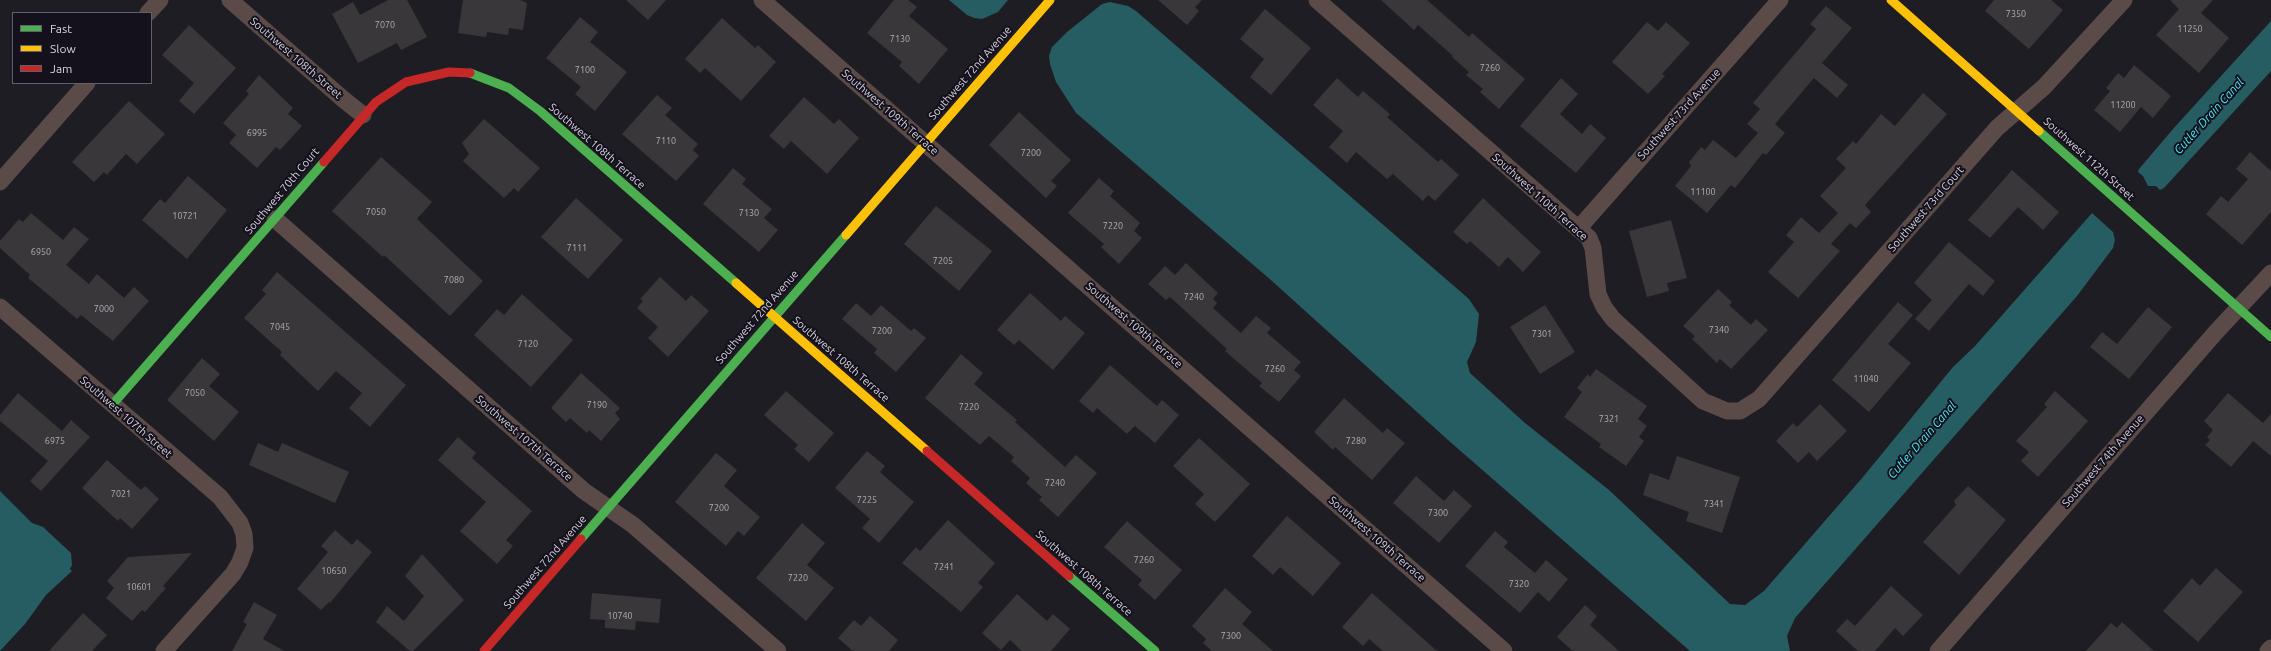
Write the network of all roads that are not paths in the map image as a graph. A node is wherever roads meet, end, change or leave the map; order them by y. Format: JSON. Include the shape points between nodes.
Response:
{"nodes":[{"id":1,"x":160,"y":0,"type":"edge"},
{"id":2,"x":230,"y":0,"type":"edge"},
{"id":3,"x":762,"y":0,"type":"edge"},
{"id":4,"x":1050,"y":0,"type":"edge"},
{"id":5,"x":1317,"y":0,"type":"edge"},
{"id":6,"x":1780,"y":0,"type":"edge"},
{"id":7,"x":1891,"y":0,"type":"edge"},
{"id":8,"x":2124,"y":0,"type":"edge"},
{"id":9,"x":149,"y":12,"type":"edge"},
{"id":10,"x":86,"y":84,"type":"edge"},
{"id":11,"x":509,"y":88,"type":"joint"},
{"id":12,"x":2016,"y":110,"type":"junction"},
{"id":13,"x":363,"y":115,"type":"junction"},
{"id":14,"x":925,"y":144,"type":"junction"},
{"id":15,"x":0,"y":182,"type":"edge"},
{"id":16,"x":275,"y":219,"type":"junction"},
{"id":17,"x":1578,"y":229,"type":"junction"},
{"id":18,"x":2271,"y":272,"type":"edge"},
{"id":19,"x":0,"y":307,"type":"edge"},
{"id":20,"x":2238,"y":308,"type":"junction"},
{"id":21,"x":773,"y":316,"type":"junction"},
{"id":22,"x":2271,"y":337,"type":"edge"},
{"id":23,"x":112,"y":405,"type":"junction"},
{"id":24,"x":1727,"y":411,"type":"joint"},
{"id":25,"x":609,"y":507,"type":"junction"},
{"id":26,"x":2271,"y":648,"type":"edge"},
{"id":27,"x":164,"y":651,"type":"edge"},
{"id":28,"x":484,"y":651,"type":"edge"},
{"id":29,"x":778,"y":651,"type":"edge"},
{"id":30,"x":1155,"y":651,"type":"edge"},
{"id":31,"x":1504,"y":651,"type":"edge"},
{"id":32,"x":1938,"y":651,"type":"edge"},
{"id":33,"x":2268,"y":651,"type":"edge"}],
"edges":[{"from":1,"to":9,"type":"street"},
{"from":2,"to":13,"type":"street","name":"Southwest 108th Street"},
{"from":3,"to":14,"type":"street","name":"Southwest 109th Terrace"},
{"from":4,"to":14,"type":"street","name":"Southwest 72nd Avenue"},
{"from":5,"to":17,"type":"street","name":"Southwest 110th Terrace"},
{"from":6,"to":17,"type":"street","name":"Southwest 73rd Avenue"},
{"from":7,"to":12,"type":"street","name":"Southwest 112th Street"},
{"from":8,"to":12,"type":"street","name":"Southwest 73rd Court","via":[[2044,87]]},
{"from":10,"to":15,"type":"street"},
{"from":11,"to":13,"type":"street","name":"Southwest 70th Court","via":[[469,73],[442,73],[406,82],[390,91]]},
{"from":11,"to":21,"type":"street","name":"Southwest 108th Terrace","via":[[540,111]]},
{"from":12,"to":20,"type":"street","name":"Southwest 112th Street"},
{"from":12,"to":24,"type":"street","name":"Southwest 73rd Court","via":[[1997,128],[1759,399],[1740,411]]},
{"from":13,"to":16,"type":"street","name":"Southwest 70th Court"},
{"from":14,"to":21,"type":"street","name":"Southwest 72nd Avenue"},
{"from":14,"to":31,"type":"street","name":"Southwest 109th Terrace"},
{"from":16,"to":23,"type":"street","name":"Southwest 70th Court"},
{"from":16,"to":25,"type":"street","name":"Southwest 107th Terrace","via":[[584,491]]},
{"from":17,"to":24,"type":"street","name":"Southwest 110th Terrace","via":[[1589,238],[1593,248],[1598,294],[1613,319],[1703,401]]},
{"from":18,"to":20,"type":"street","name":"Southwest 74th Avenue"},
{"from":19,"to":23,"type":"street","name":"Southwest 107th Street"},
{"from":20,"to":22,"type":"street","name":"Southwest 112th Street"},
{"from":20,"to":32,"type":"street","name":"Southwest 74th Avenue"},
{"from":21,"to":25,"type":"street","name":"Southwest 72nd Avenue"},
{"from":21,"to":30,"type":"street","name":"Southwest 108th Terrace"},
{"from":23,"to":27,"type":"street","name":"Southwest 107th Street","via":[[220,497],[232,509],[244,534],[245,548],[233,574]]},
{"from":25,"to":28,"type":"street","name":"Southwest 72nd Avenue"},
{"from":25,"to":29,"type":"street","name":"Southwest 107th Terrace"},
{"from":26,"to":33,"type":"street"}]}
